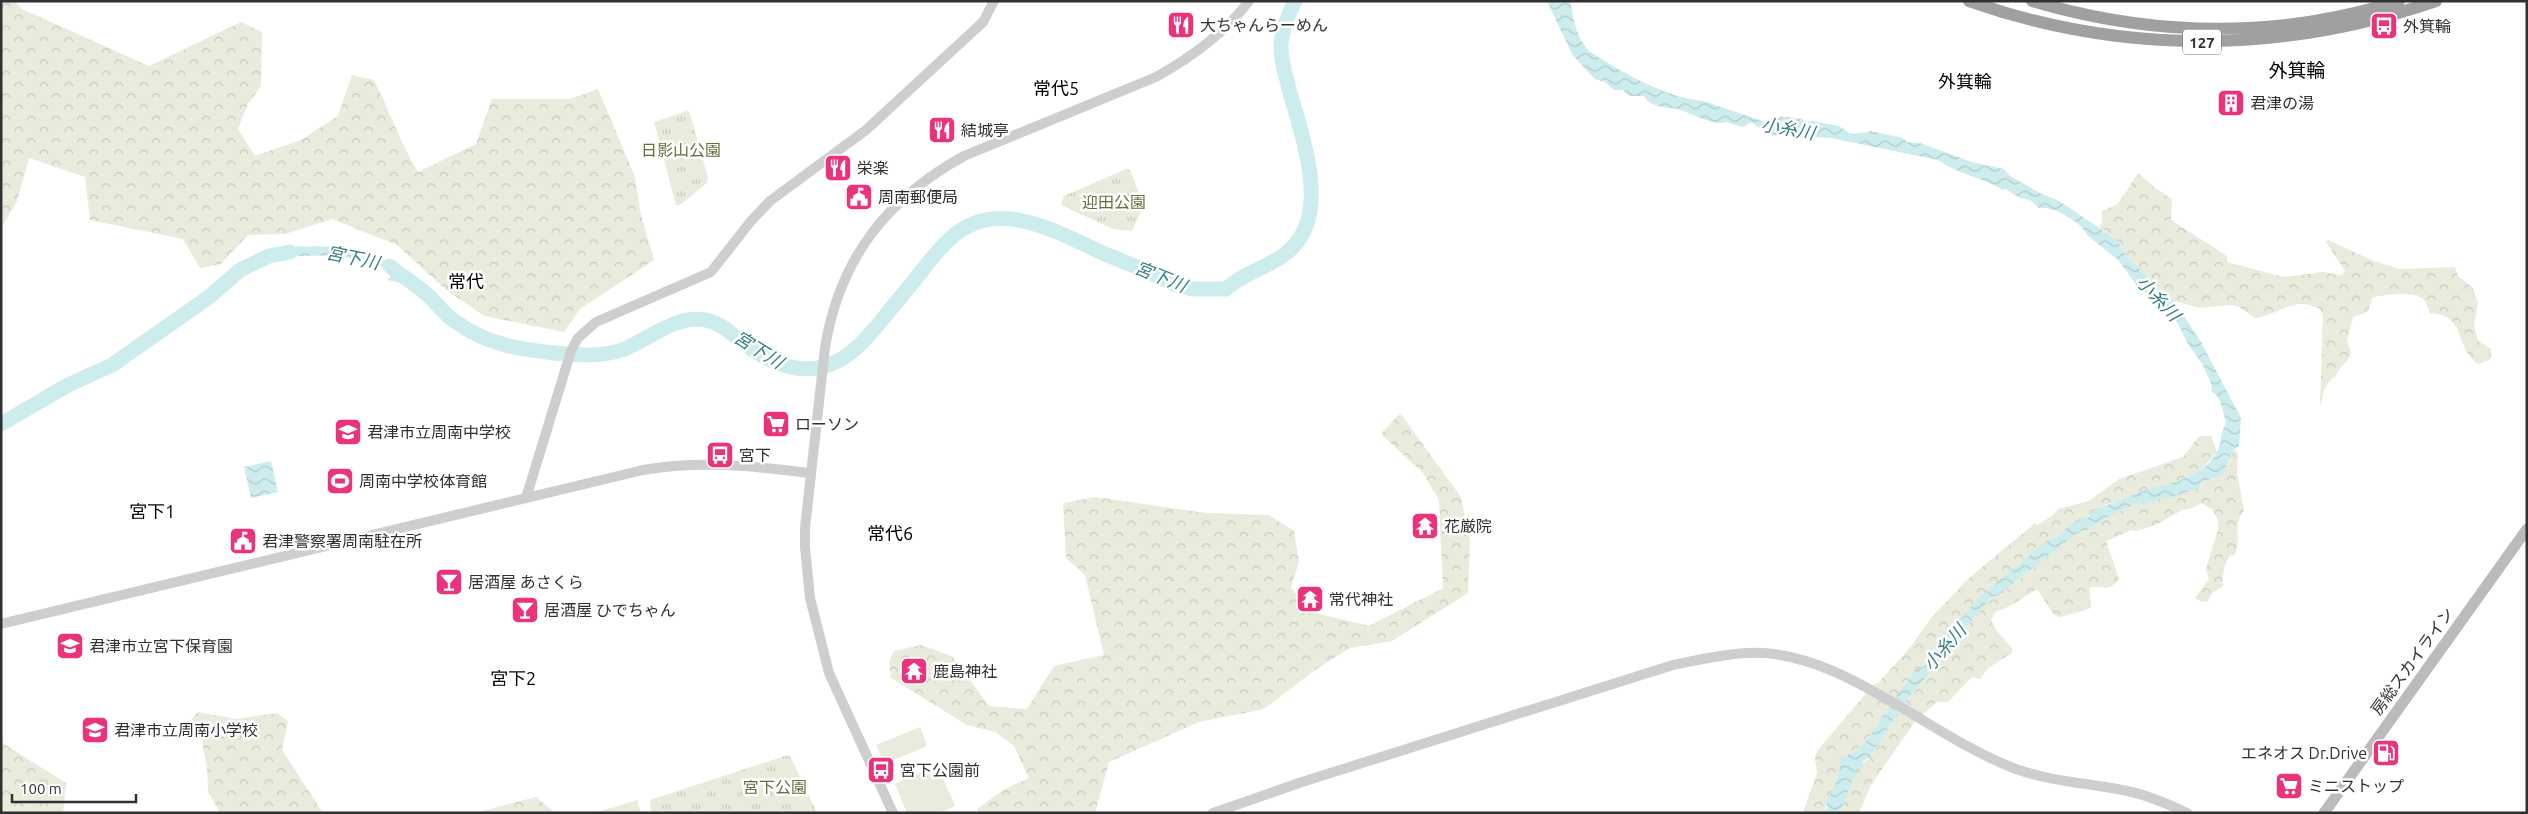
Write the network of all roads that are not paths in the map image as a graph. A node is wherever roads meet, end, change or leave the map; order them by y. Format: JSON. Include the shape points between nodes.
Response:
{"nodes":[{"id":1,"x":994,"y":1,"type":"edge"},
{"id":2,"x":1249,"y":1,"type":"edge"},
{"id":3,"x":1969,"y":1,"type":"edge"},
{"id":4,"x":2032,"y":1,"type":"edge"},
{"id":5,"x":2399,"y":1,"type":"edge"},
{"id":6,"x":2436,"y":1,"type":"edge"},
{"id":7,"x":810,"y":473,"type":"junction"},
{"id":8,"x":526,"y":498,"type":"junction"},
{"id":9,"x":2527,"y":528,"type":"edge"},
{"id":10,"x":1,"y":624,"type":"edge"},
{"id":11,"x":893,"y":813,"type":"edge"},
{"id":12,"x":1213,"y":813,"type":"edge"},
{"id":13,"x":2187,"y":813,"type":"edge"},
{"id":14,"x":2324,"y":813,"type":"edge"}],
"edges":[{"from":1,"to":8,"type":"street","via":[[984,22],[866,130],[759,211],[711,272],[608,315],[578,338],[566,365]]},
{"from":2,"to":7,"type":"street","via":[[1208,45],[1173,67],[964,156],[903,197],[870,235],[846,276],[830,321]]},
{"from":3,"to":6,"type":"highway","number":"127","via":[[2091,33],[2207,42],[2332,30],[2386,18]]},
{"from":4,"to":5,"type":"highway","number":"127","via":[[2107,20],[2204,30],[2284,25]]},
{"from":7,"to":8,"type":"street","via":[[723,463],[683,464],[642,470]]},
{"from":7,"to":11,"type":"street","via":[[804,547],[820,644],[829,673]]},
{"from":8,"to":10,"type":"street"},
{"from":9,"to":14,"type":"main road","name":"房総スカイライン"},
{"from":12,"to":13,"type":"street","via":[[1673,665],[1749,653],[1781,655],[1821,666],[1866,688],[1967,748],[2017,770],[2076,784],[2127,791],[2162,801]]}]}
